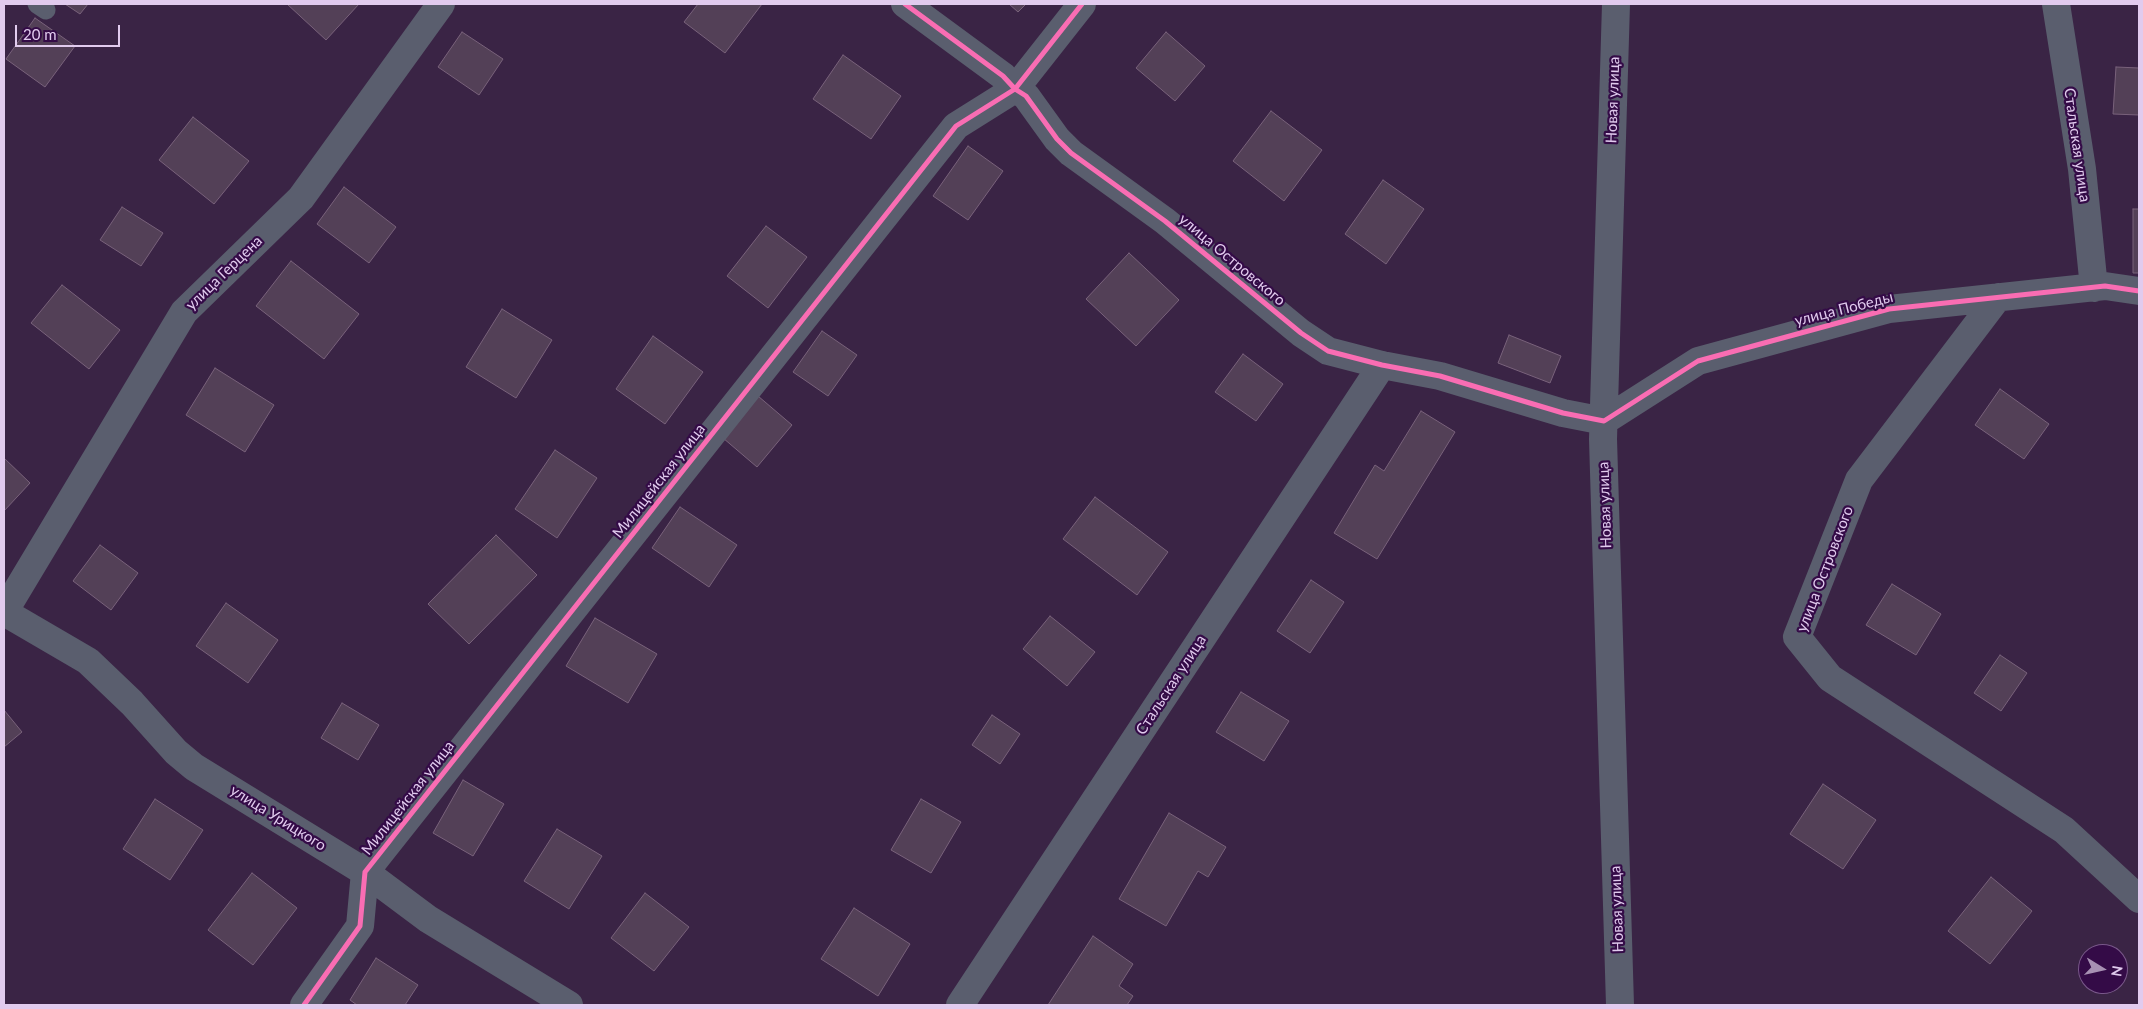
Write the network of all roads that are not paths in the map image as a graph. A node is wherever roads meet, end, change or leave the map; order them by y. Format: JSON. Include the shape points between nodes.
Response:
{"nodes":[{"id":1,"x":441,"y":4,"type":"edge"},
{"id":2,"x":905,"y":4,"type":"edge"},
{"id":3,"x":1082,"y":4,"type":"edge"},
{"id":4,"x":1616,"y":4,"type":"edge"},
{"id":5,"x":2056,"y":4,"type":"edge"},
{"id":6,"x":1015,"y":89,"type":"junction"},
{"id":7,"x":2094,"y":288,"type":"junction"},
{"id":8,"x":2139,"y":291,"type":"edge"},
{"id":9,"x":1998,"y":297,"type":"junction"},
{"id":10,"x":1382,"y":365,"type":"junction"},
{"id":11,"x":1604,"y":421,"type":"junction"},
{"id":12,"x":4,"y":612,"type":"edge"},
{"id":13,"x":365,"y":872,"type":"junction"},
{"id":14,"x":2139,"y":899,"type":"edge"},
{"id":15,"x":304,"y":1005,"type":"edge"},
{"id":16,"x":570,"y":1005,"type":"edge"},
{"id":17,"x":960,"y":1005,"type":"edge"},
{"id":18,"x":1620,"y":1005,"type":"edge"}],
"edges":[{"from":1,"to":12,"type":"street","name":"улица Герцена","via":[[301,198],[184,312]]},
{"from":2,"to":6,"type":"street","name":"улица Островского","via":[[1003,76]]},
{"from":3,"to":6,"type":"street","name":"Милицейская улица"},
{"from":4,"to":11,"type":"street","name":"Новая улица"},
{"from":5,"to":7,"type":"street","name":"Стальская улица","via":[[2082,169]]},
{"from":6,"to":10,"type":"street","name":"улица Островского","via":[[1026,96],[1057,140],[1071,153],[1165,221],[1301,333],[1328,351]]},
{"from":6,"to":13,"type":"street","name":"Милицейская улица","via":[[956,126]]},
{"from":7,"to":8,"type":"street","name":"улица Победы","via":[[2105,286]]},
{"from":7,"to":9,"type":"street","name":"улица Победы"},
{"from":9,"to":11,"type":"street","name":"улица Победы","via":[[1889,308],[1698,361]]},
{"from":9,"to":14,"type":"street","name":"улица Островского","via":[[1859,480],[1797,637],[1830,678],[2064,830]]},
{"from":10,"to":11,"type":"street","name":"улица Островского","via":[[1440,376],[1563,413]]},
{"from":10,"to":17,"type":"street","name":"Стальская улица"},
{"from":11,"to":18,"type":"street","name":"Новая улица"},
{"from":12,"to":13,"type":"street","name":"улица Урицкого","via":[[88,661],[194,767]]},
{"from":13,"to":15,"type":"street","name":"Милицейская улица","via":[[360,926]]},
{"from":13,"to":16,"type":"street","name":"улица Урицкого","via":[[428,919]]}]}
